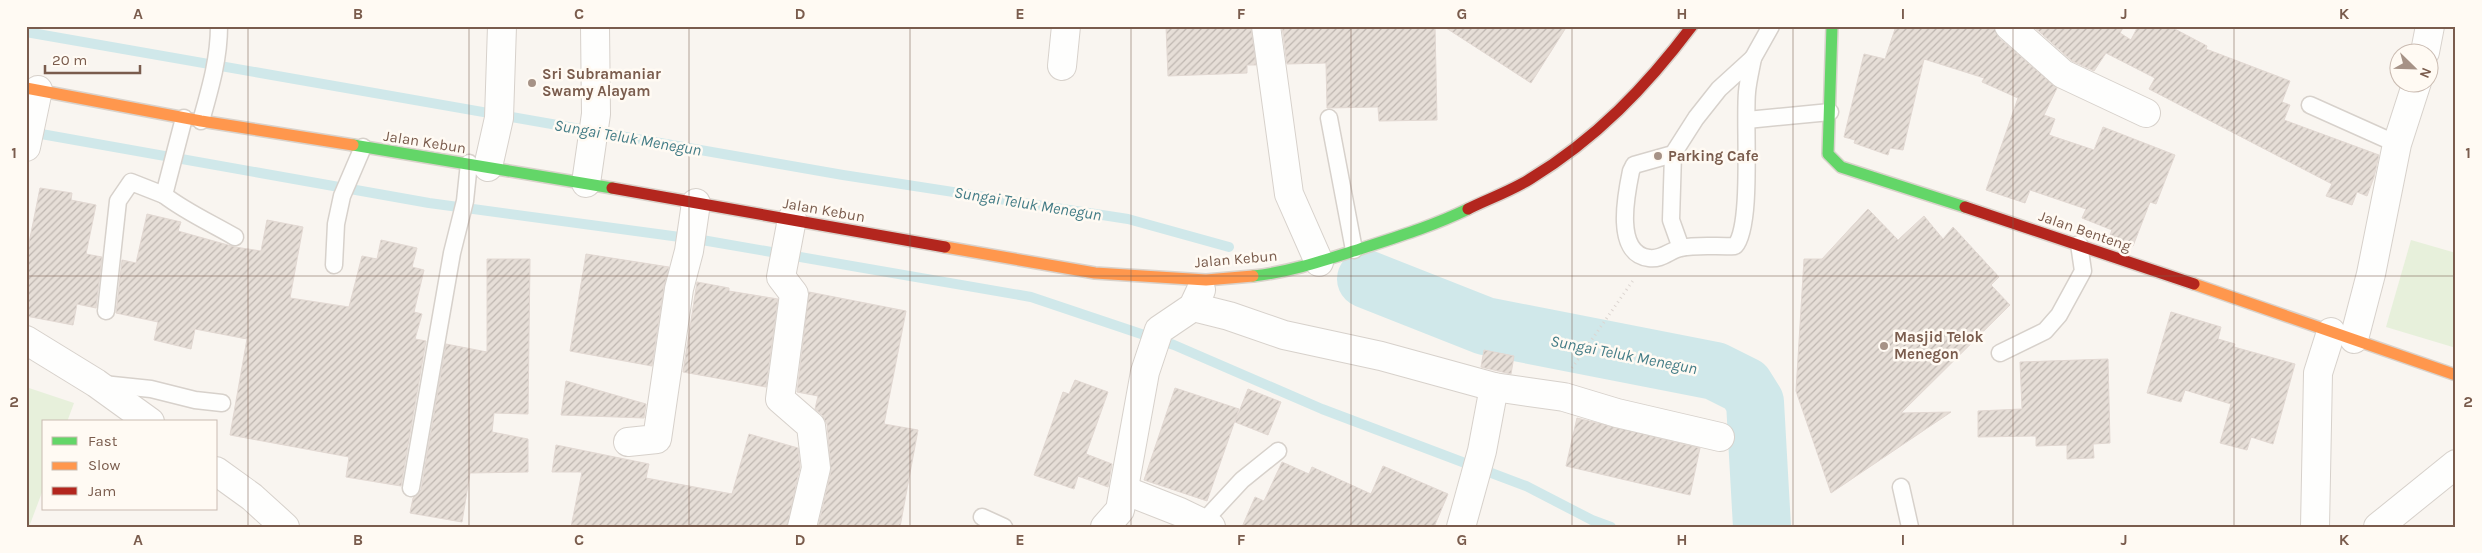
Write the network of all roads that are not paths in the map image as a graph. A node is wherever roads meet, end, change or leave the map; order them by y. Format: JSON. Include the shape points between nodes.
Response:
{"nodes":[{"id":1,"x":219,"y":26,"type":"edge"},
{"id":2,"x":502,"y":26,"type":"edge"},
{"id":3,"x":595,"y":26,"type":"edge"},
{"id":4,"x":1066,"y":26,"type":"edge"},
{"id":5,"x":1266,"y":26,"type":"edge"},
{"id":6,"x":1692,"y":26,"type":"edge"},
{"id":7,"x":1771,"y":26,"type":"edge"},
{"id":8,"x":1832,"y":26,"type":"edge"},
{"id":9,"x":2008,"y":26,"type":"edge"},
{"id":10,"x":2430,"y":26,"type":"edge"},
{"id":11,"x":2427,"y":42,"type":"edge"},
{"id":12,"x":1753,"y":58,"type":"junction"},
{"id":13,"x":1062,"y":66,"type":"dead end"},
{"id":14,"x":32,"y":89,"type":"edge"},
{"id":15,"x":2414,"y":92,"type":"edge"},
{"id":16,"x":2310,"y":105,"type":"dead end"},
{"id":17,"x":1830,"y":112,"type":"junction"},
{"id":18,"x":2146,"y":113,"type":"dead end"},
{"id":19,"x":184,"y":118,"type":"junction"},
{"id":20,"x":1329,"y":118,"type":"dead end"},
{"id":21,"x":1747,"y":120,"type":"junction"},
{"id":22,"x":201,"y":121,"type":"junction"},
{"id":23,"x":28,"y":135,"type":"edge"},
{"id":24,"x":2397,"y":144,"type":"junction"},
{"id":25,"x":363,"y":147,"type":"junction"},
{"id":26,"x":1673,"y":154,"type":"junction"},
{"id":27,"x":479,"y":165,"type":"junction"},
{"id":28,"x":586,"y":183,"type":"junction"},
{"id":29,"x":164,"y":195,"type":"junction"},
{"id":30,"x":693,"y":227,"type":"junction"},
{"id":31,"x":235,"y":237,"type":"dead end"},
{"id":32,"x":788,"y":242,"type":"junction"},
{"id":33,"x":2079,"y":244,"type":"junction"},
{"id":34,"x":1681,"y":248,"type":"junction"},
{"id":35,"x":1354,"y":250,"type":"junction"},
{"id":36,"x":1319,"y":262,"type":"junction"},
{"id":37,"x":334,"y":265,"type":"dead end"},
{"id":38,"x":1206,"y":280,"type":"junction"},
{"id":39,"x":1194,"y":307,"type":"junction"},
{"id":40,"x":106,"y":311,"type":"dead end"},
{"id":41,"x":2342,"y":336,"type":"junction"},
{"id":42,"x":26,"y":340,"type":"edge"},
{"id":43,"x":2000,"y":352,"type":"dead end"},
{"id":44,"x":2456,"y":375,"type":"edge"},
{"id":45,"x":96,"y":383,"type":"junction"},
{"id":46,"x":1494,"y":386,"type":"junction"},
{"id":47,"x":222,"y":403,"type":"dead end"},
{"id":48,"x":147,"y":420,"type":"edge"},
{"id":49,"x":1720,"y":437,"type":"dead end"},
{"id":50,"x":628,"y":442,"type":"dead end"},
{"id":51,"x":1278,"y":451,"type":"dead end"},
{"id":52,"x":2456,"y":464,"type":"edge"},
{"id":53,"x":218,"y":472,"type":"edge"},
{"id":54,"x":1901,"y":487,"type":"dead end"},
{"id":55,"x":411,"y":488,"type":"dead end"},
{"id":56,"x":1124,"y":490,"type":"junction"},
{"id":57,"x":982,"y":517,"type":"dead end"},
{"id":58,"x":1207,"y":524,"type":"edge"},
{"id":59,"x":285,"y":527,"type":"edge"},
{"id":60,"x":802,"y":527,"type":"edge"},
{"id":61,"x":1004,"y":527,"type":"edge"},
{"id":62,"x":1105,"y":527,"type":"edge"},
{"id":63,"x":1461,"y":527,"type":"edge"},
{"id":64,"x":1910,"y":527,"type":"edge"},
{"id":65,"x":2314,"y":527,"type":"edge"},
{"id":66,"x":2378,"y":527,"type":"edge"}],
"edges":[{"from":1,"to":22,"type":"lane","via":[[219,49]]},
{"from":2,"to":27,"type":"street","via":[[499,108]]},
{"from":3,"to":28,"type":"street","via":[[595,125]]},
{"from":4,"to":13,"type":"street"},
{"from":5,"to":36,"type":"street","via":[[1289,194]]},
{"from":6,"to":35,"type":"main road","name":"Jalan Kebun","via":[[1658,71],[1593,136],[1529,180],[1435,225]]},
{"from":7,"to":12,"type":"lane"},
{"from":8,"to":17,"type":"main road","name":"Jalan Benteng"},
{"from":9,"to":18,"type":"street","via":[[2062,74]]},
{"from":10,"to":11,"type":"street"},
{"from":12,"to":21,"type":"lane","via":[[1747,93]]},
{"from":12,"to":26,"type":"lane","via":[[1719,89]]},
{"from":14,"to":19,"type":"main road","name":"Jalan Kebun"},
{"from":14,"to":23,"type":"street"},
{"from":15,"to":24,"type":"street"},
{"from":16,"to":24,"type":"lane"},
{"from":17,"to":21,"type":"lane"},
{"from":17,"to":33,"type":"main road","name":"Jalan Benteng","via":[[1828,154],[1841,168]]},
{"from":19,"to":22,"type":"main road","name":"Jalan Kebun"},
{"from":19,"to":29,"type":"lane"},
{"from":20,"to":35,"type":"lane"},
{"from":21,"to":34,"type":"lane","via":[[1745,202],[1739,242],[1735,246]]},
{"from":22,"to":25,"type":"main road","name":"Jalan Kebun"},
{"from":24,"to":41,"type":"street","via":[[2371,274]]},
{"from":25,"to":27,"type":"main road","name":"Jalan Kebun"},
{"from":25,"to":37,"type":"lane","via":[[345,189],[336,224]]},
{"from":26,"to":34,"type":"lane","via":[[1671,220]]},
{"from":26,"to":34,"type":"lane","via":[[1634,165],[1625,238],[1634,252],[1649,258],[1662,257]]},
{"from":27,"to":28,"type":"main road","name":"Jalan Kebun"},
{"from":27,"to":55,"type":"lane","via":[[460,222]]},
{"from":28,"to":30,"type":"main road","name":"Jalan Kebun"},
{"from":29,"to":31,"type":"lane","via":[[184,211]]},
{"from":29,"to":40,"type":"lane","via":[[131,182],[118,201]]},
{"from":30,"to":32,"type":"main road","name":"Jalan Kebun"},
{"from":30,"to":50,"type":"street","via":[[678,289],[658,439]]},
{"from":32,"to":38,"type":"main road","name":"Jalan Kebun","via":[[1095,273]]},
{"from":32,"to":60,"type":"street","via":[[782,277],[794,294],[780,398],[811,426],[816,468]]},
{"from":33,"to":41,"type":"main road","name":"Jalan Benteng"},
{"from":33,"to":43,"type":"lane","via":[[2083,271],[2059,315],[2045,331]]},
{"from":35,"to":36,"type":"main road","name":"Jalan Kebun"},
{"from":36,"to":38,"type":"main road","name":"Jalan Kebun","via":[[1270,274]]},
{"from":38,"to":39,"type":"street"},
{"from":39,"to":46,"type":"street","via":[[1284,335]]},
{"from":39,"to":56,"type":"street","via":[[1156,339],[1145,372]]},
{"from":41,"to":44,"type":"main road","name":"Jalan Benteng"},
{"from":41,"to":65,"type":"street","via":[[2318,373]]},
{"from":42,"to":45,"type":"street"},
{"from":45,"to":47,"type":"lane","via":[[151,389]]},
{"from":45,"to":48,"type":"street"},
{"from":46,"to":49,"type":"street","via":[[1564,397]]},
{"from":46,"to":63,"type":"street","via":[[1482,451]]},
{"from":51,"to":58,"type":"lane","via":[[1242,480]]},
{"from":52,"to":66,"type":"street"},
{"from":53,"to":59,"type":"street"},
{"from":54,"to":64,"type":"lane"},
{"from":56,"to":58,"type":"street"},
{"from":56,"to":62,"type":"street","via":[[1120,510]]},
{"from":57,"to":61,"type":"lane"}]}
